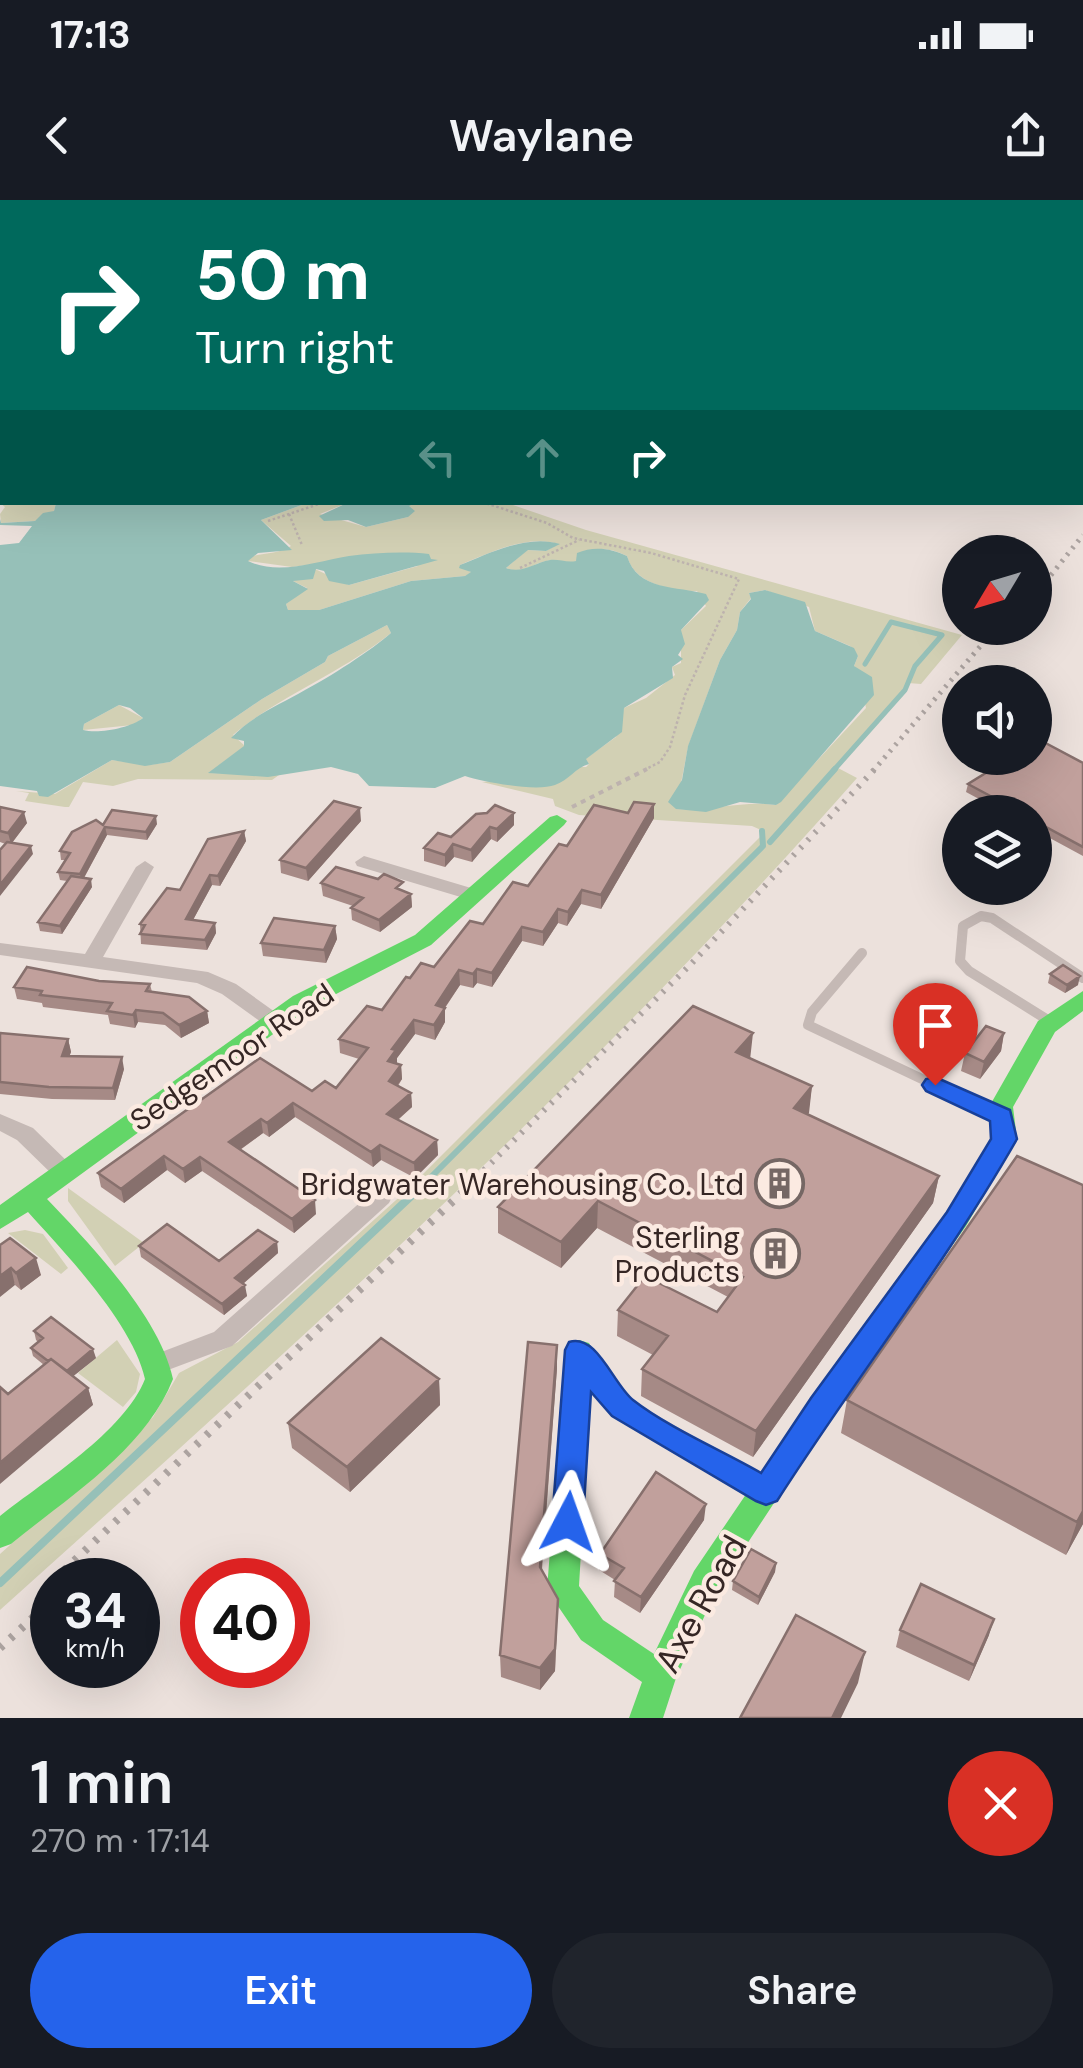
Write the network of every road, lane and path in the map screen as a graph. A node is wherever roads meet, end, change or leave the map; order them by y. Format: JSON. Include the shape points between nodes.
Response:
{"nodes":[{"id":1,"x":316,"y":505,"type":"edge"},
{"id":2,"x":491,"y":505,"type":"edge"},
{"id":3,"x":289,"y":514,"type":"junction"},
{"id":4,"x":268,"y":522,"type":"dead end"},
{"id":5,"x":580,"y":539,"type":"junction"},
{"id":6,"x":302,"y":545,"type":"dead end"},
{"id":7,"x":520,"y":568,"type":"dead end"},
{"id":8,"x":557,"y":820,"type":"joint"},
{"id":9,"x":364,"y":862,"type":"dead end"},
{"id":10,"x":123,"y":864,"type":"dead end"},
{"id":11,"x":474,"y":895,"type":"junction"},
{"id":12,"x":0,"y":949,"type":"edge"},
{"id":13,"x":862,"y":953,"type":"dead end"},
{"id":14,"x":90,"y":962,"type":"junction"},
{"id":15,"x":1083,"y":978,"type":"edge"},
{"id":16,"x":1083,"y":1000,"type":"edge"},
{"id":17,"x":274,"y":1022,"type":"junction"},
{"id":18,"x":1052,"y":1022,"type":"junction"},
{"id":19,"x":1002,"y":1116,"type":"junction"},
{"id":20,"x":0,"y":1122,"type":"edge"},
{"id":21,"x":66,"y":1173,"type":"junction"},
{"id":22,"x":381,"y":1197,"type":"dead end"},
{"id":23,"x":30,"y":1198,"type":"junction"},
{"id":24,"x":0,"y":1219,"type":"edge"},
{"id":25,"x":579,"y":1350,"type":"joint"},
{"id":26,"x":160,"y":1363,"type":"junction"},
{"id":27,"x":766,"y":1492,"type":"junction"},
{"id":28,"x":0,"y":1534,"type":"edge"},
{"id":29,"x":660,"y":1676,"type":"junction"},
{"id":30,"x":646,"y":1718,"type":"edge"}],
"edges":[{"from":1,"to":3,"type":"path"},
{"from":2,"to":5,"type":"path"},
{"from":3,"to":4,"type":"path"},
{"from":3,"to":6,"type":"path"},
{"from":5,"to":7,"type":"path"},
{"from":5,"to":8,"type":"path","via":[[739,579],[683,700],[667,754]]},
{"from":8,"to":11,"type":"street","name":"Sedgemoor Road"},
{"from":9,"to":11,"type":"street"},
{"from":10,"to":14,"type":"street","via":[[151,868]]},
{"from":11,"to":17,"type":"street","name":"Sedgemoor Road","via":[[423,940]]},
{"from":12,"to":14,"type":"street"},
{"from":13,"to":19,"type":"lane","via":[[808,1025]]},
{"from":14,"to":17,"type":"street","via":[[217,982]]},
{"from":15,"to":18,"type":"lane","via":[[992,918],[963,926],[960,961],[969,971]]},
{"from":16,"to":18,"type":"street","name":"Axe Road"},
{"from":17,"to":21,"type":"street","name":"Sedgemoor Road"},
{"from":18,"to":19,"type":"street","name":"Axe Road","via":[[1001,1107]]},
{"from":19,"to":27,"type":"street","name":"Axe Road","via":[[1004,1139],[956,1219]]},
{"from":20,"to":21,"type":"street","via":[[25,1134]]},
{"from":21,"to":23,"type":"street","name":"Sedgemoor Road"},
{"from":22,"to":26,"type":"street","via":[[223,1339]]},
{"from":23,"to":24,"type":"street","name":"Sedgemoor Road"},
{"from":23,"to":26,"type":"street"},
{"from":25,"to":27,"type":"street","via":[[622,1408]]},
{"from":25,"to":29,"type":"street","via":[[563,1590],[592,1635]]},
{"from":26,"to":28,"type":"street","via":[[143,1410]]},
{"from":27,"to":29,"type":"street","name":"Axe Road","via":[[705,1581]]},
{"from":29,"to":30,"type":"street","name":"Axe Road"}]}
